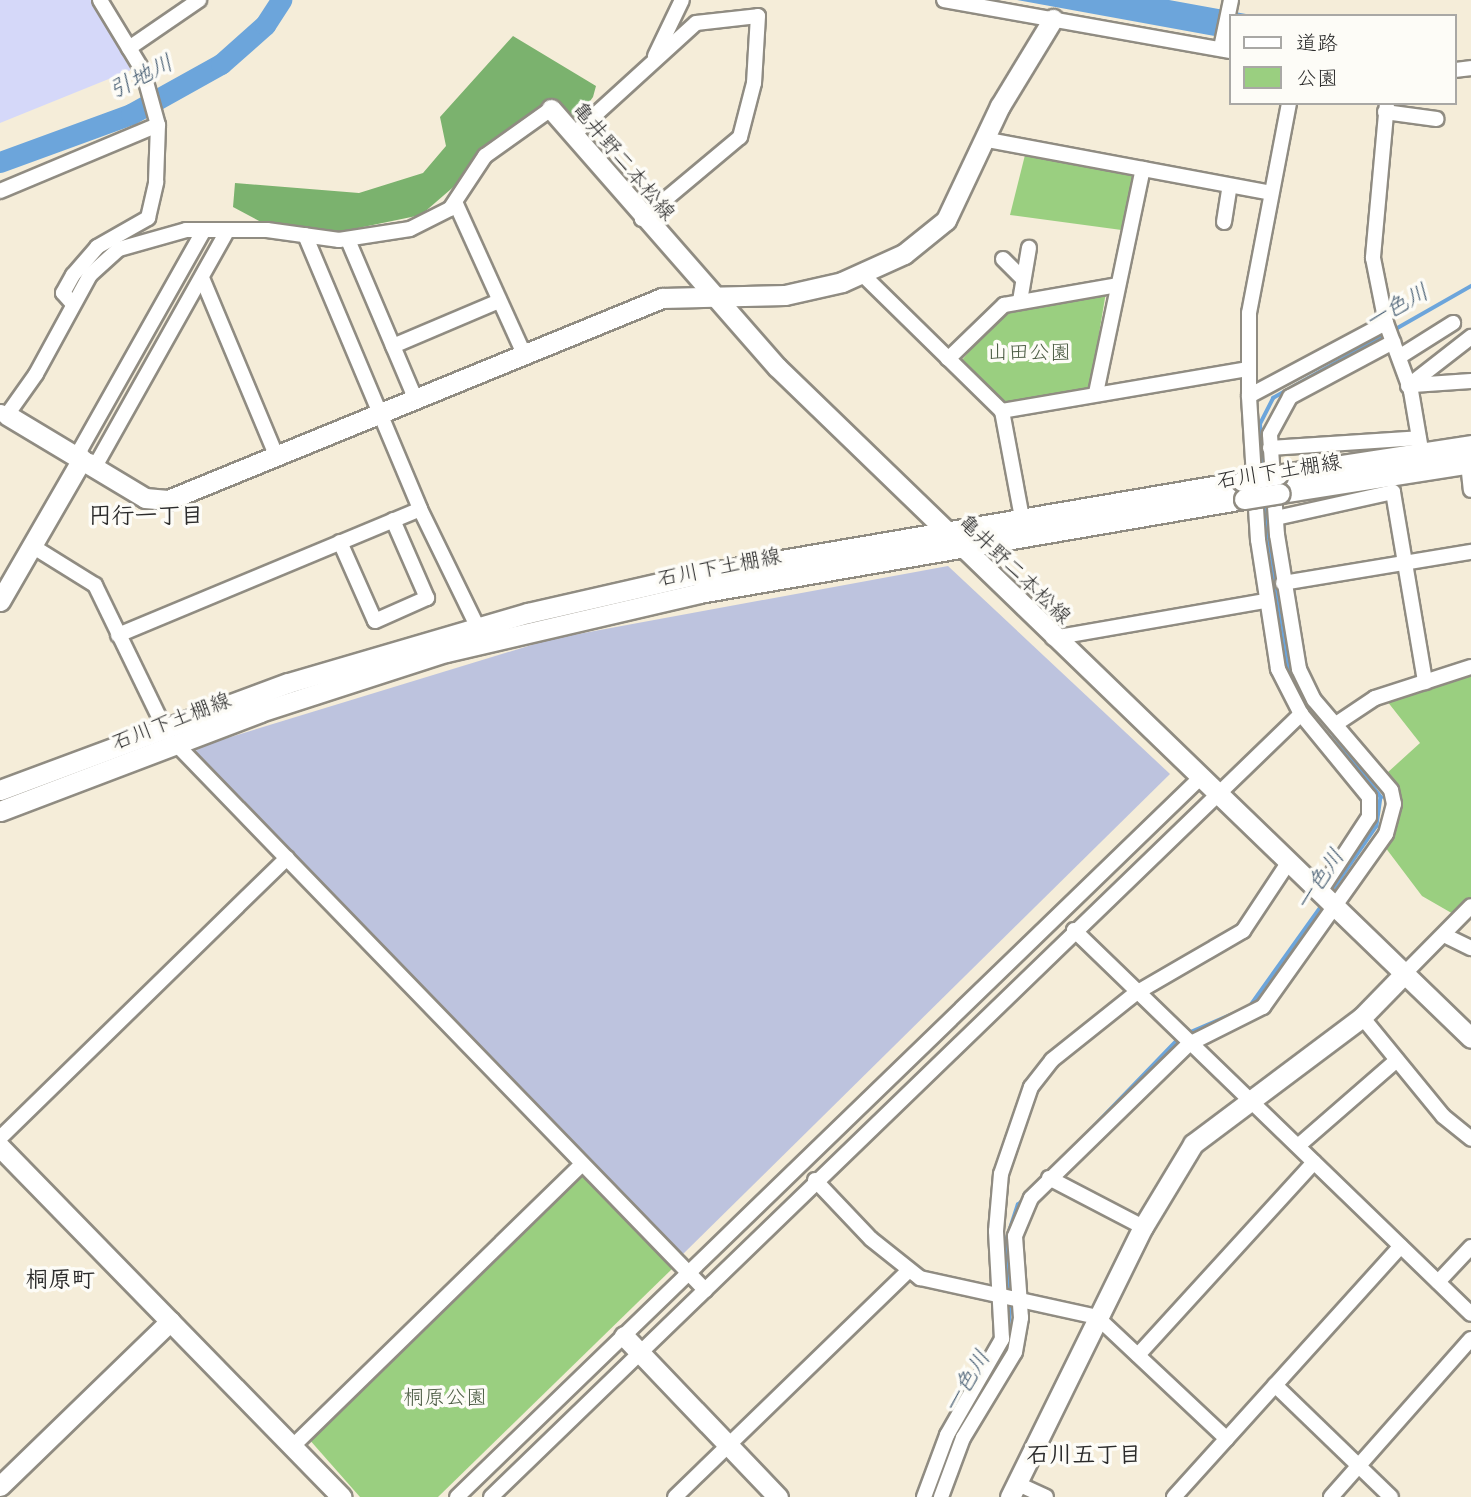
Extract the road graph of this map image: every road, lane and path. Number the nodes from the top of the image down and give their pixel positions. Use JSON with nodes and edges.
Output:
{"nodes":[{"id":1,"x":100,"y":0,"type":"edge"},
{"id":2,"x":199,"y":0,"type":"edge"},
{"id":3,"x":682,"y":0,"type":"edge"},
{"id":4,"x":944,"y":0,"type":"edge"},
{"id":5,"x":1229,"y":5,"type":"edge"},
{"id":6,"x":1053,"y":19,"type":"junction"},
{"id":7,"x":1225,"y":46,"type":"edge"},
{"id":8,"x":129,"y":48,"type":"junction"},
{"id":9,"x":651,"y":64,"type":"junction"},
{"id":10,"x":1289,"y":105,"type":"edge"},
{"id":11,"x":1386,"y":108,"type":"edge"},
{"id":12,"x":551,"y":109,"type":"joint"},
{"id":13,"x":1437,"y":119,"type":"dead end"},
{"id":14,"x":157,"y":123,"type":"junction"},
{"id":15,"x":573,"y":135,"type":"junction"},
{"id":16,"x":988,"y":140,"type":"junction"},
{"id":17,"x":1143,"y":169,"type":"junction"},
{"id":18,"x":1230,"y":186,"type":"junction"},
{"id":19,"x":0,"y":191,"type":"edge"},
{"id":20,"x":1270,"y":193,"type":"junction"},
{"id":21,"x":456,"y":204,"type":"junction"},
{"id":22,"x":642,"y":219,"type":"junction"},
{"id":23,"x":1224,"y":222,"type":"dead end"},
{"id":24,"x":204,"y":230,"type":"junction"},
{"id":25,"x":228,"y":230,"type":"junction"},
{"id":26,"x":305,"y":235,"type":"junction"},
{"id":27,"x":348,"y":240,"type":"junction"},
{"id":28,"x":1029,"y":248,"type":"dead end"},
{"id":29,"x":1003,"y":260,"type":"dead end"},
{"id":30,"x":862,"y":274,"type":"junction"},
{"id":31,"x":202,"y":278,"type":"junction"},
{"id":32,"x":1024,"y":279,"type":"junction"},
{"id":33,"x":1117,"y":285,"type":"junction"},
{"id":34,"x":707,"y":292,"type":"junction"},
{"id":35,"x":499,"y":301,"type":"junction"},
{"id":36,"x":1020,"y":301,"type":"junction"},
{"id":37,"x":74,"y":304,"type":"junction"},
{"id":38,"x":1453,"y":323,"type":"dead end"},
{"id":39,"x":1390,"y":333,"type":"junction"},
{"id":40,"x":1471,"y":337,"type":"edge"},
{"id":41,"x":393,"y":346,"type":"junction"},
{"id":42,"x":524,"y":354,"type":"junction"},
{"id":43,"x":1399,"y":357,"type":"junction"},
{"id":44,"x":948,"y":359,"type":"junction"},
{"id":45,"x":1247,"y":369,"type":"junction"},
{"id":46,"x":1471,"y":381,"type":"edge"},
{"id":47,"x":1408,"y":386,"type":"junction"},
{"id":48,"x":1096,"y":393,"type":"junction"},
{"id":49,"x":1249,"y":396,"type":"junction"},
{"id":50,"x":415,"y":398,"type":"junction"},
{"id":51,"x":1002,"y":411,"type":"junction"},
{"id":52,"x":378,"y":413,"type":"junction"},
{"id":53,"x":4,"y":414,"type":"edge"},
{"id":54,"x":1270,"y":448,"type":"junction"},
{"id":55,"x":1422,"y":454,"type":"junction"},
{"id":56,"x":276,"y":455,"type":"junction"},
{"id":57,"x":1470,"y":457,"type":"edge"},
{"id":58,"x":82,"y":460,"type":"junction"},
{"id":59,"x":1243,"y":490,"type":"junction"},
{"id":60,"x":1471,"y":490,"type":"edge"},
{"id":61,"x":420,"y":509,"type":"junction"},
{"id":62,"x":1276,"y":518,"type":"junction"},
{"id":63,"x":1022,"y":519,"type":"junction"},
{"id":64,"x":393,"y":520,"type":"junction"},
{"id":65,"x":946,"y":533,"type":"junction"},
{"id":66,"x":340,"y":542,"type":"junction"},
{"id":67,"x":32,"y":546,"type":"junction"},
{"id":68,"x":962,"y":548,"type":"junction"},
{"id":69,"x":1471,"y":552,"type":"edge"},
{"id":70,"x":1405,"y":563,"type":"junction"},
{"id":71,"x":1283,"y":583,"type":"junction"},
{"id":72,"x":0,"y":601,"type":"edge"},
{"id":73,"x":1266,"y":601,"type":"junction"},
{"id":74,"x":477,"y":626,"type":"junction"},
{"id":75,"x":118,"y":635,"type":"junction"},
{"id":76,"x":1054,"y":638,"type":"junction"},
{"id":77,"x":1471,"y":667,"type":"edge"},
{"id":78,"x":1425,"y":682,"type":"junction"},
{"id":79,"x":1301,"y":714,"type":"junction"},
{"id":80,"x":1336,"y":724,"type":"junction"},
{"id":81,"x":170,"y":736,"type":"junction"},
{"id":82,"x":1200,"y":778,"type":"junction"},
{"id":83,"x":0,"y":790,"type":"edge"},
{"id":84,"x":1217,"y":794,"type":"junction"},
{"id":85,"x":0,"y":811,"type":"edge"},
{"id":86,"x":287,"y":858,"type":"junction"},
{"id":87,"x":1288,"y":863,"type":"junction"},
{"id":88,"x":1326,"y":900,"type":"junction"},
{"id":89,"x":1471,"y":906,"type":"edge"},
{"id":90,"x":1074,"y":930,"type":"junction"},
{"id":91,"x":1444,"y":934,"type":"junction"},
{"id":92,"x":1471,"y":948,"type":"edge"},
{"id":93,"x":1404,"y":974,"type":"junction"},
{"id":94,"x":1136,"y":993,"type":"junction"},
{"id":95,"x":1362,"y":1017,"type":"junction"},
{"id":96,"x":1471,"y":1038,"type":"edge"},
{"id":97,"x":1185,"y":1040,"type":"junction"},
{"id":98,"x":1397,"y":1060,"type":"junction"},
{"id":99,"x":1254,"y":1103,"type":"junction"},
{"id":100,"x":0,"y":1138,"type":"edge"},
{"id":101,"x":1471,"y":1139,"type":"edge"},
{"id":102,"x":1298,"y":1146,"type":"junction"},
{"id":103,"x":0,"y":1147,"type":"edge"},
{"id":104,"x":1314,"y":1162,"type":"junction"},
{"id":105,"x":582,"y":1164,"type":"junction"},
{"id":106,"x":1049,"y":1178,"type":"junction"},
{"id":107,"x":816,"y":1180,"type":"junction"},
{"id":108,"x":1143,"y":1227,"type":"junction"},
{"id":109,"x":1401,"y":1246,"type":"junction"},
{"id":110,"x":1471,"y":1247,"type":"edge"},
{"id":111,"x":908,"y":1271,"type":"junction"},
{"id":112,"x":688,"y":1273,"type":"junction"},
{"id":113,"x":1438,"y":1282,"type":"junction"},
{"id":114,"x":705,"y":1290,"type":"junction"},
{"id":115,"x":1003,"y":1297,"type":"junction"},
{"id":116,"x":1019,"y":1300,"type":"junction"},
{"id":117,"x":1471,"y":1314,"type":"edge"},
{"id":118,"x":1097,"y":1317,"type":"junction"},
{"id":119,"x":170,"y":1321,"type":"junction"},
{"id":120,"x":624,"y":1336,"type":"junction"},
{"id":121,"x":1471,"y":1339,"type":"edge"},
{"id":122,"x":639,"y":1352,"type":"junction"},
{"id":123,"x":1138,"y":1354,"type":"junction"},
{"id":124,"x":1275,"y":1385,"type":"junction"},
{"id":125,"x":1227,"y":1439,"type":"junction"},
{"id":126,"x":728,"y":1446,"type":"junction"},
{"id":127,"x":292,"y":1447,"type":"junction"},
{"id":128,"x":1357,"y":1467,"type":"junction"},
{"id":129,"x":929,"y":1481,"type":"junction"},
{"id":130,"x":0,"y":1486,"type":"edge"},
{"id":131,"x":1013,"y":1490,"type":"edge"},
{"id":132,"x":942,"y":1493,"type":"edge"},
{"id":133,"x":341,"y":1497,"type":"edge"},
{"id":134,"x":457,"y":1497,"type":"edge"},
{"id":135,"x":491,"y":1497,"type":"edge"},
{"id":136,"x":675,"y":1497,"type":"edge"},
{"id":137,"x":778,"y":1497,"type":"edge"},
{"id":138,"x":924,"y":1497,"type":"edge"},
{"id":139,"x":958,"y":1497,"type":"edge"},
{"id":140,"x":1046,"y":1497,"type":"edge"},
{"id":141,"x":1174,"y":1497,"type":"edge"},
{"id":142,"x":1331,"y":1497,"type":"edge"},
{"id":143,"x":1391,"y":1497,"type":"edge"}],
"edges":[{"from":1,"to":8,"type":"street"},
{"from":2,"to":8,"type":"street"},
{"from":3,"to":9,"type":"street"},
{"from":4,"to":6,"type":"street"},
{"from":5,"to":7,"type":"street"},
{"from":6,"to":7,"type":"street"},
{"from":6,"to":16,"type":"street"},
{"from":8,"to":14,"type":"street"},
{"from":9,"to":15,"type":"street"},
{"from":9,"to":22,"type":"street"},
{"from":10,"to":20,"type":"street"},
{"from":11,"to":13,"type":"street"},
{"from":11,"to":39,"type":"street"},
{"from":12,"to":15,"type":"street","name":"亀井野二本松線"},
{"from":12,"to":21,"type":"street"},
{"from":14,"to":19,"type":"street"},
{"from":14,"to":37,"type":"street"},
{"from":15,"to":22,"type":"street","name":"亀井野二本松線"},
{"from":16,"to":17,"type":"street"},
{"from":16,"to":30,"type":"street"},
{"from":17,"to":18,"type":"street"},
{"from":17,"to":33,"type":"street"},
{"from":18,"to":20,"type":"street"},
{"from":18,"to":23,"type":"street"},
{"from":20,"to":45,"type":"street"},
{"from":21,"to":27,"type":"street"},
{"from":21,"to":35,"type":"street"},
{"from":22,"to":34,"type":"street","name":"亀井野二本松線"},
{"from":24,"to":25,"type":"street"},
{"from":24,"to":37,"type":"street"},
{"from":24,"to":58,"type":"street"},
{"from":25,"to":26,"type":"street"},
{"from":25,"to":31,"type":"street"},
{"from":26,"to":27,"type":"street"},
{"from":26,"to":52,"type":"street"},
{"from":27,"to":41,"type":"street"},
{"from":28,"to":32,"type":"street"},
{"from":29,"to":32,"type":"street"},
{"from":30,"to":34,"type":"street"},
{"from":30,"to":44,"type":"street"},
{"from":31,"to":56,"type":"street"},
{"from":31,"to":58,"type":"street"},
{"from":32,"to":36,"type":"street"},
{"from":33,"to":36,"type":"street"},
{"from":33,"to":48,"type":"street"},
{"from":34,"to":42,"type":"street"},
{"from":34,"to":65,"type":"street","name":"亀井野二本松線"},
{"from":35,"to":41,"type":"street"},
{"from":35,"to":42,"type":"street"},
{"from":36,"to":44,"type":"street"},
{"from":37,"to":53,"type":"street"},
{"from":38,"to":43,"type":"street"},
{"from":39,"to":43,"type":"street"},
{"from":39,"to":49,"type":"street"},
{"from":39,"to":54,"type":"street"},
{"from":40,"to":47,"type":"street"},
{"from":41,"to":50,"type":"street"},
{"from":42,"to":50,"type":"street"},
{"from":43,"to":47,"type":"street"},
{"from":44,"to":51,"type":"street"},
{"from":45,"to":48,"type":"street"},
{"from":45,"to":49,"type":"street"},
{"from":46,"to":47,"type":"street"},
{"from":47,"to":55,"type":"street"},
{"from":48,"to":51,"type":"street"},
{"from":49,"to":73,"type":"street"},
{"from":50,"to":52,"type":"street"},
{"from":51,"to":63,"type":"street"},
{"from":52,"to":56,"type":"street"},
{"from":52,"to":61,"type":"street"},
{"from":53,"to":58,"type":"street"},
{"from":54,"to":55,"type":"street"},
{"from":54,"to":62,"type":"street"},
{"from":55,"to":57,"type":"street","name":"石川下土棚線"},
{"from":55,"to":59,"type":"street","name":"石川下土棚線","bridge":true},
{"from":56,"to":58,"type":"street"},
{"from":57,"to":60,"type":"street"},
{"from":58,"to":67,"type":"street"},
{"from":59,"to":63,"type":"street","name":"石川下土棚線"},
{"from":59,"to":68,"type":"street","name":"石川下土棚線"},
{"from":61,"to":64,"type":"street"},
{"from":61,"to":74,"type":"street"},
{"from":62,"to":70,"type":"street"},
{"from":62,"to":71,"type":"street"},
{"from":63,"to":65,"type":"street","name":"石川下土棚線"},
{"from":64,"to":66,"type":"street"},
{"from":64,"to":66,"type":"street"},
{"from":65,"to":68,"type":"street","name":"亀井野二本松線"},
{"from":65,"to":74,"type":"street","name":"石川下土棚線"},
{"from":66,"to":75,"type":"street"},
{"from":67,"to":72,"type":"street"},
{"from":67,"to":75,"type":"street"},
{"from":68,"to":76,"type":"street","name":"亀井野二本松線"},
{"from":68,"to":81,"type":"street","name":"石川下土棚線"},
{"from":69,"to":70,"type":"street"},
{"from":70,"to":71,"type":"street"},
{"from":70,"to":78,"type":"street"},
{"from":71,"to":80,"type":"street"},
{"from":73,"to":76,"type":"street"},
{"from":73,"to":79,"type":"street"},
{"from":74,"to":81,"type":"street","name":"石川下土棚線"},
{"from":75,"to":81,"type":"street"},
{"from":76,"to":82,"type":"street","name":"亀井野二本松線"},
{"from":77,"to":78,"type":"street"},
{"from":78,"to":80,"type":"street"},
{"from":79,"to":84,"type":"street"},
{"from":79,"to":88,"type":"street"},
{"from":80,"to":88,"type":"street"},
{"from":81,"to":83,"type":"street","name":"石川下土棚線"},
{"from":81,"to":85,"type":"street","name":"石川下土棚線"},
{"from":81,"to":86,"type":"street"},
{"from":82,"to":84,"type":"street","name":"亀井野二本松線"},
{"from":82,"to":112,"type":"street"},
{"from":84,"to":87,"type":"street","name":"亀井野二本松線"},
{"from":84,"to":90,"type":"street"},
{"from":86,"to":100,"type":"street"},
{"from":86,"to":105,"type":"street"},
{"from":87,"to":88,"type":"street","name":"亀井野二本松線"},
{"from":87,"to":94,"type":"street"},
{"from":88,"to":93,"type":"street","name":"亀井野二本松線"},
{"from":88,"to":97,"type":"street"},
{"from":89,"to":91,"type":"street"},
{"from":90,"to":94,"type":"street"},
{"from":90,"to":107,"type":"street"},
{"from":91,"to":92,"type":"street"},
{"from":91,"to":93,"type":"street"},
{"from":93,"to":95,"type":"street"},
{"from":93,"to":96,"type":"street","name":"亀井野二本松線"},
{"from":94,"to":97,"type":"street"},
{"from":94,"to":115,"type":"street"},
{"from":95,"to":98,"type":"street"},
{"from":95,"to":99,"type":"street"},
{"from":97,"to":99,"type":"street"},
{"from":97,"to":106,"type":"street"},
{"from":98,"to":101,"type":"street"},
{"from":98,"to":102,"type":"street"},
{"from":99,"to":102,"type":"street"},
{"from":99,"to":108,"type":"street"},
{"from":102,"to":104,"type":"street"},
{"from":103,"to":119,"type":"street"},
{"from":104,"to":109,"type":"street"},
{"from":104,"to":123,"type":"street"},
{"from":105,"to":112,"type":"street"},
{"from":105,"to":127,"type":"street"},
{"from":106,"to":108,"type":"street"},
{"from":106,"to":116,"type":"street"},
{"from":107,"to":111,"type":"street"},
{"from":107,"to":114,"type":"street"},
{"from":108,"to":118,"type":"street"},
{"from":109,"to":113,"type":"street"},
{"from":109,"to":124,"type":"street"},
{"from":110,"to":113,"type":"street"},
{"from":111,"to":115,"type":"street"},
{"from":111,"to":126,"type":"street"},
{"from":112,"to":114,"type":"street"},
{"from":112,"to":120,"type":"street"},
{"from":113,"to":117,"type":"street"},
{"from":114,"to":122,"type":"street"},
{"from":115,"to":116,"type":"street"},
{"from":115,"to":129,"type":"street"},
{"from":116,"to":118,"type":"street"},
{"from":116,"to":132,"type":"street"},
{"from":118,"to":123,"type":"street"},
{"from":118,"to":131,"type":"street"},
{"from":119,"to":127,"type":"street"},
{"from":119,"to":130,"type":"street"},
{"from":120,"to":122,"type":"street"},
{"from":120,"to":134,"type":"street"},
{"from":121,"to":128,"type":"street"},
{"from":122,"to":126,"type":"street"},
{"from":122,"to":135,"type":"street"},
{"from":123,"to":125,"type":"street"},
{"from":124,"to":125,"type":"street"},
{"from":124,"to":128,"type":"street"},
{"from":125,"to":141,"type":"street"},
{"from":126,"to":136,"type":"street"},
{"from":126,"to":137,"type":"street"},
{"from":127,"to":133,"type":"street"},
{"from":128,"to":142,"type":"street"},
{"from":128,"to":143,"type":"street"},
{"from":129,"to":132,"type":"street"},
{"from":129,"to":138,"type":"street"},
{"from":131,"to":140,"type":"street"},
{"from":132,"to":139,"type":"street"}]}
